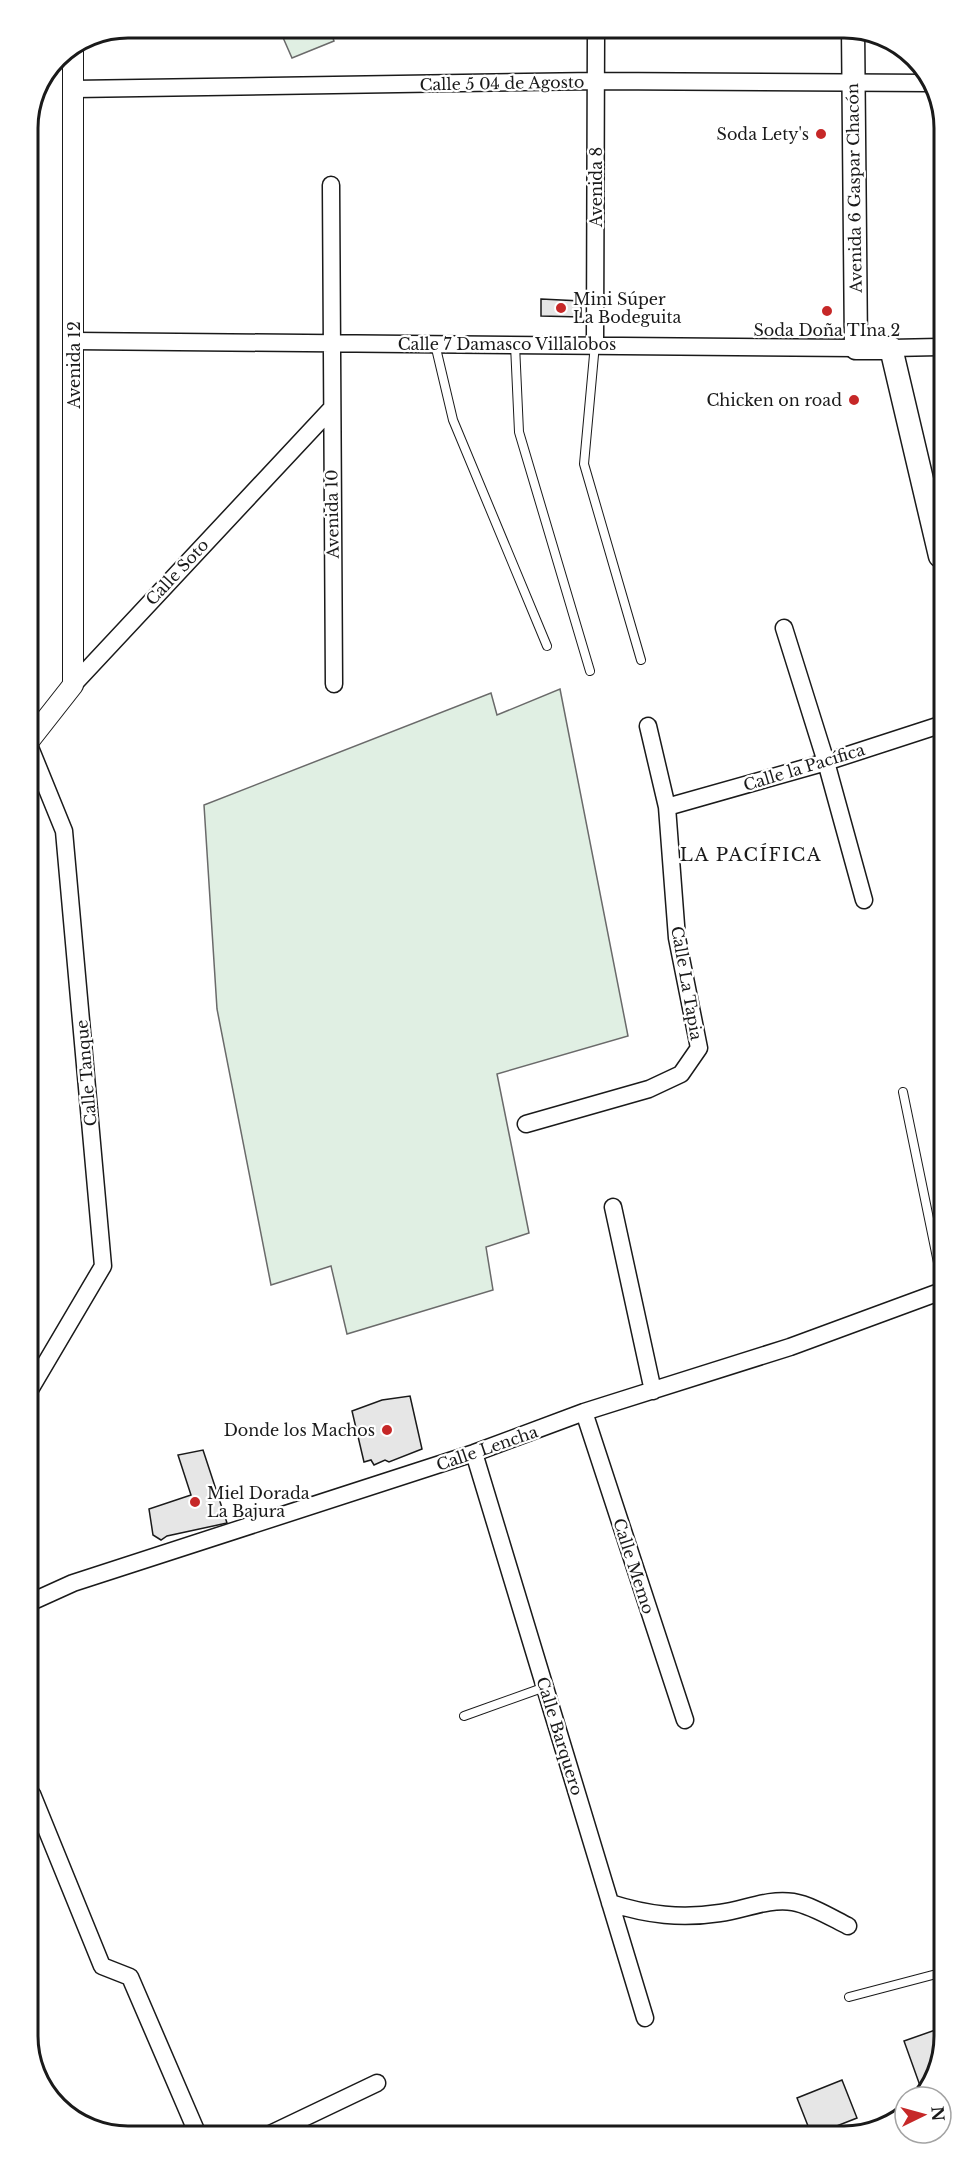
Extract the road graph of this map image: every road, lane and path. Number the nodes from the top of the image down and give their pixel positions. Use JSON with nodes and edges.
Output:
{"nodes":[{"id":1,"x":596,"y":38,"type":"edge"},
{"id":2,"x":853,"y":38,"type":"edge"},
{"id":3,"x":73,"y":57,"type":"edge"},
{"id":4,"x":596,"y":81,"type":"junction"},
{"id":5,"x":852,"y":82,"type":"junction"},
{"id":6,"x":922,"y":83,"type":"edge"},
{"id":7,"x":74,"y":89,"type":"junction"},
{"id":8,"x":331,"y":185,"type":"dead end"},
{"id":9,"x":74,"y":340,"type":"junction"},
{"id":10,"x":330,"y":344,"type":"junction"},
{"id":11,"x":435,"y":344,"type":"junction"},
{"id":12,"x":515,"y":344,"type":"junction"},
{"id":13,"x":596,"y":344,"type":"junction"},
{"id":14,"x":934,"y":347,"type":"edge"},
{"id":15,"x":856,"y":348,"type":"junction"},
{"id":16,"x":891,"y":348,"type":"junction"},
{"id":17,"x":331,"y":409,"type":"junction"},
{"id":18,"x":934,"y":531,"type":"edge"},
{"id":19,"x":784,"y":628,"type":"dead end"},
{"id":20,"x":547,"y":646,"type":"dead end"},
{"id":21,"x":641,"y":660,"type":"dead end"},
{"id":22,"x":590,"y":671,"type":"dead end"},
{"id":23,"x":74,"y":684,"type":"junction"},
{"id":24,"x":334,"y":684,"type":"dead end"},
{"id":25,"x":648,"y":726,"type":"dead end"},
{"id":26,"x":934,"y":727,"type":"edge"},
{"id":27,"x":38,"y":731,"type":"edge"},
{"id":28,"x":826,"y":762,"type":"junction"},
{"id":29,"x":38,"y":766,"type":"edge"},
{"id":30,"x":667,"y":807,"type":"junction"},
{"id":31,"x":864,"y":900,"type":"dead end"},
{"id":32,"x":903,"y":1092,"type":"dead end"},
{"id":33,"x":526,"y":1124,"type":"dead end"},
{"id":34,"x":613,"y":1207,"type":"dead end"},
{"id":35,"x":934,"y":1243,"type":"edge"},
{"id":36,"x":934,"y":1294,"type":"edge"},
{"id":37,"x":38,"y":1376,"type":"edge"},
{"id":38,"x":653,"y":1391,"type":"junction"},
{"id":39,"x":584,"y":1413,"type":"junction"},
{"id":40,"x":474,"y":1453,"type":"junction"},
{"id":41,"x":38,"y":1599,"type":"edge"},
{"id":42,"x":545,"y":1687,"type":"junction"},
{"id":43,"x":464,"y":1716,"type":"dead end"},
{"id":44,"x":685,"y":1720,"type":"dead end"},
{"id":45,"x":38,"y":1809,"type":"edge"},
{"id":46,"x":610,"y":1903,"type":"junction"},
{"id":47,"x":848,"y":1926,"type":"dead end"},
{"id":48,"x":934,"y":1975,"type":"edge"},
{"id":49,"x":849,"y":1997,"type":"dead end"},
{"id":50,"x":645,"y":2018,"type":"dead end"},
{"id":51,"x":377,"y":2083,"type":"dead end"},
{"id":52,"x":194,"y":2125,"type":"edge"},
{"id":53,"x":288,"y":2125,"type":"edge"}],
"edges":[{"from":1,"to":4,"type":"street","name":"Avenida 8"},
{"from":2,"to":5,"type":"main road","name":"Avenida 6 Gaspar Chacón"},
{"from":3,"to":7,"type":"street","name":"Avenida 12"},
{"from":4,"to":5,"type":"street","name":"Calle 5 04 de Agosto"},
{"from":4,"to":7,"type":"street","name":"Calle 5 04 de Agosto"},
{"from":4,"to":13,"type":"street","name":"Avenida 8"},
{"from":5,"to":6,"type":"street","name":"Calle 5 04 de Agosto"},
{"from":5,"to":15,"type":"main road","name":"Avenida 6 Gaspar Chacón"},
{"from":7,"to":9,"type":"street","name":"Avenida 12"},
{"from":8,"to":10,"type":"street","name":"Avenida 10"},
{"from":9,"to":10,"type":"street","name":"Calle 7 Damasco Villalobos"},
{"from":9,"to":23,"type":"street","name":"Avenida 12"},
{"from":10,"to":11,"type":"street","name":"Calle 7 Damasco Villalobos"},
{"from":10,"to":17,"type":"street","name":"Avenida 10"},
{"from":11,"to":12,"type":"street","name":"Calle 7 Damasco Villalobos"},
{"from":11,"to":20,"type":"lane"},
{"from":12,"to":13,"type":"street","name":"Calle 7 Damasco Villalobos"},
{"from":12,"to":22,"type":"lane"},
{"from":13,"to":15,"type":"street","name":"Calle 7 Damasco Villalobos"},
{"from":13,"to":21,"type":"lane"},
{"from":14,"to":16,"type":"street","name":"Calle 7 Damasco Villalobos"},
{"from":15,"to":16,"type":"main road","name":"Calle 7 Damasco Villalobos"},
{"from":16,"to":18,"type":"main road"},
{"from":17,"to":23,"type":"street","name":"Calle Soto"},
{"from":17,"to":24,"type":"street","name":"Avenida 10"},
{"from":19,"to":28,"type":"street"},
{"from":23,"to":27,"type":"street","name":"Calle Soto"},
{"from":25,"to":30,"type":"street","name":"Calle La Tapia"},
{"from":26,"to":28,"type":"street","name":"Calle la Pacífica"},
{"from":28,"to":30,"type":"street","name":"Calle la Pacífica"},
{"from":28,"to":31,"type":"street"},
{"from":29,"to":37,"type":"street","name":"Calle Tanque"},
{"from":30,"to":33,"type":"street","name":"Calle La Tapia"},
{"from":32,"to":35,"type":"lane"},
{"from":34,"to":38,"type":"street"},
{"from":36,"to":38,"type":"street","name":"Calle Lencha"},
{"from":38,"to":39,"type":"street","name":"Calle Lencha"},
{"from":39,"to":40,"type":"street","name":"Calle Lencha"},
{"from":39,"to":44,"type":"street","name":"Calle Memo"},
{"from":40,"to":41,"type":"street","name":"Calle Lencha"},
{"from":40,"to":42,"type":"street","name":"Calle Barquero"},
{"from":42,"to":43,"type":"lane"},
{"from":42,"to":46,"type":"street","name":"Calle Barquero"},
{"from":45,"to":52,"type":"street"},
{"from":46,"to":47,"type":"street"},
{"from":46,"to":50,"type":"street","name":"Calle Barquero"},
{"from":48,"to":49,"type":"lane"},
{"from":51,"to":53,"type":"street"}]}
